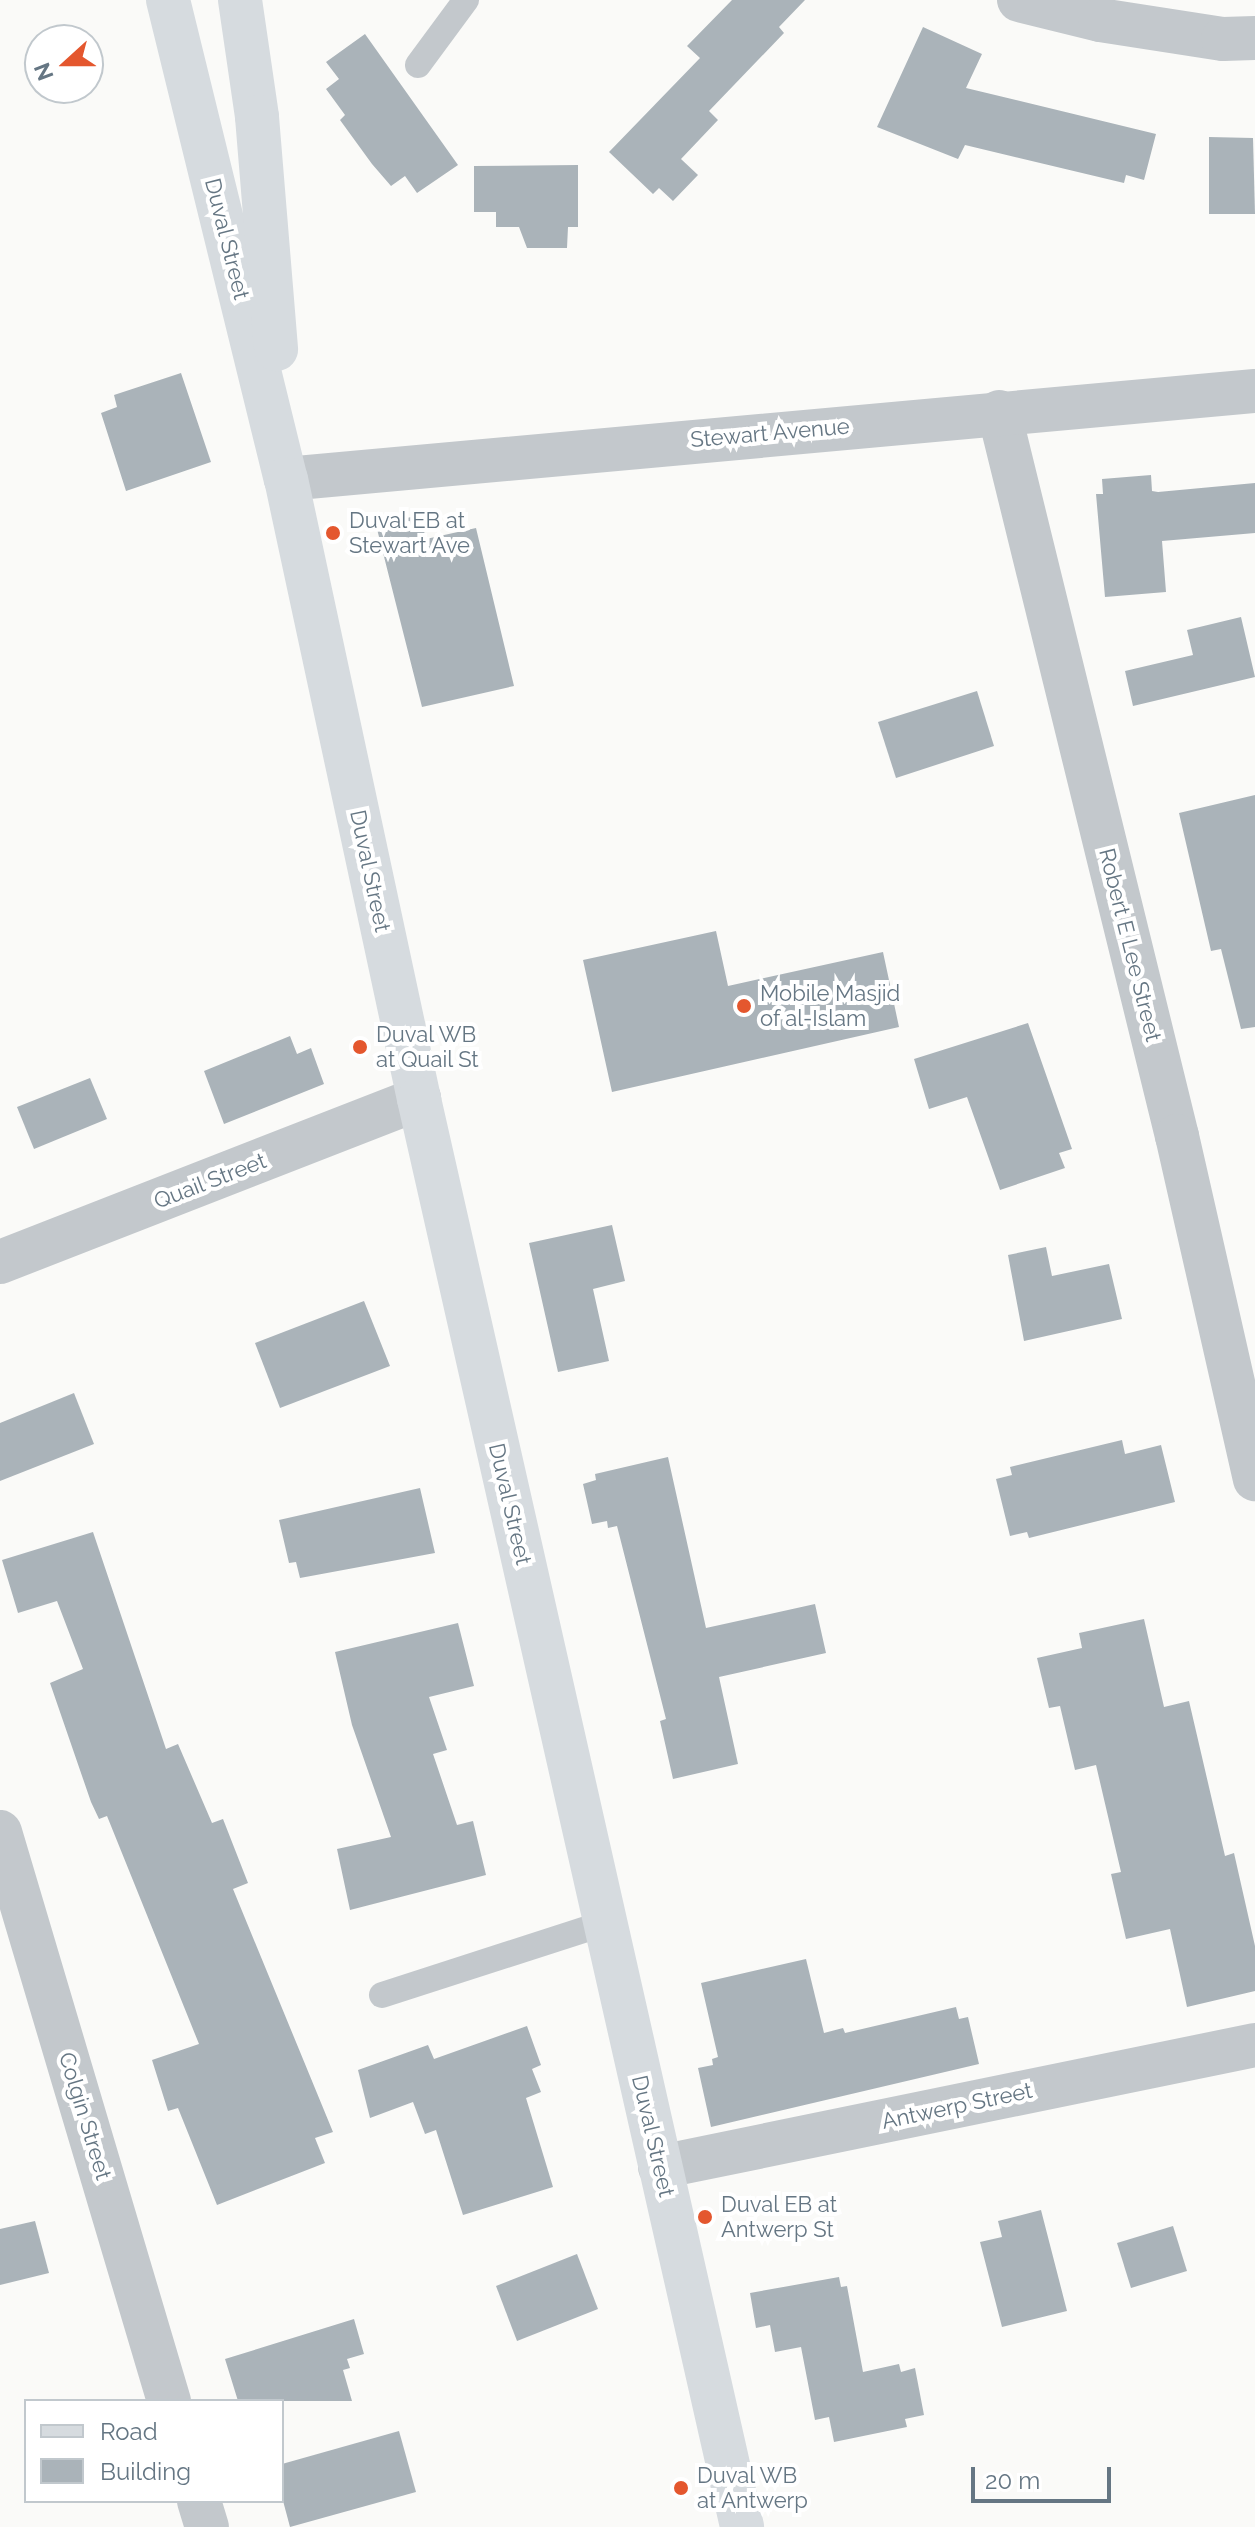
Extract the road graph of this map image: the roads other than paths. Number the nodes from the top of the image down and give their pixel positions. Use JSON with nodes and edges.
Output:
{"nodes":[{"id":1,"x":168,"y":0,"type":"edge"},
{"id":2,"x":240,"y":0,"type":"edge"},
{"id":3,"x":466,"y":0,"type":"edge"},
{"id":4,"x":1019,"y":0,"type":"edge"},
{"id":5,"x":1255,"y":38,"type":"edge"},
{"id":6,"x":418,"y":65,"type":"dead end"},
{"id":7,"x":1255,"y":391,"type":"edge"},
{"id":8,"x":999,"y":412,"type":"junction"},
{"id":9,"x":286,"y":479,"type":"junction"},
{"id":10,"x":419,"y":1099,"type":"junction"},
{"id":11,"x":0,"y":1262,"type":"edge"},
{"id":12,"x":1255,"y":1479,"type":"edge"},
{"id":13,"x":0,"y":1832,"type":"edge"},
{"id":14,"x":605,"y":1923,"type":"junction"},
{"id":15,"x":382,"y":1995,"type":"dead end"},
{"id":16,"x":1255,"y":2045,"type":"edge"},
{"id":17,"x":660,"y":2167,"type":"junction"},
{"id":18,"x":168,"y":2399,"type":"edge"},
{"id":19,"x":200,"y":2503,"type":"edge"},
{"id":20,"x":207,"y":2527,"type":"edge"},
{"id":21,"x":742,"y":2527,"type":"edge"}],
"edges":[{"from":1,"to":9,"type":"street","name":"Duval Street"},
{"from":2,"to":9,"type":"street","name":"Duval Street"},
{"from":3,"to":6,"type":"lane"},
{"from":4,"to":5,"type":"street"},
{"from":7,"to":8,"type":"street","name":"Stewart Avenue"},
{"from":8,"to":9,"type":"street","name":"Stewart Avenue"},
{"from":8,"to":12,"type":"street","name":"Robert E Lee Street"},
{"from":9,"to":10,"type":"street","name":"Duval Street"},
{"from":10,"to":11,"type":"street","name":"Quail Street"},
{"from":10,"to":14,"type":"street","name":"Duval Street"},
{"from":13,"to":18,"type":"street","name":"Colgin Street"},
{"from":14,"to":15,"type":"lane"},
{"from":14,"to":17,"type":"street","name":"Duval Street"},
{"from":16,"to":17,"type":"street","name":"Antwerp Street"},
{"from":17,"to":21,"type":"street","name":"Duval Street"},
{"from":19,"to":20,"type":"street"}]}
